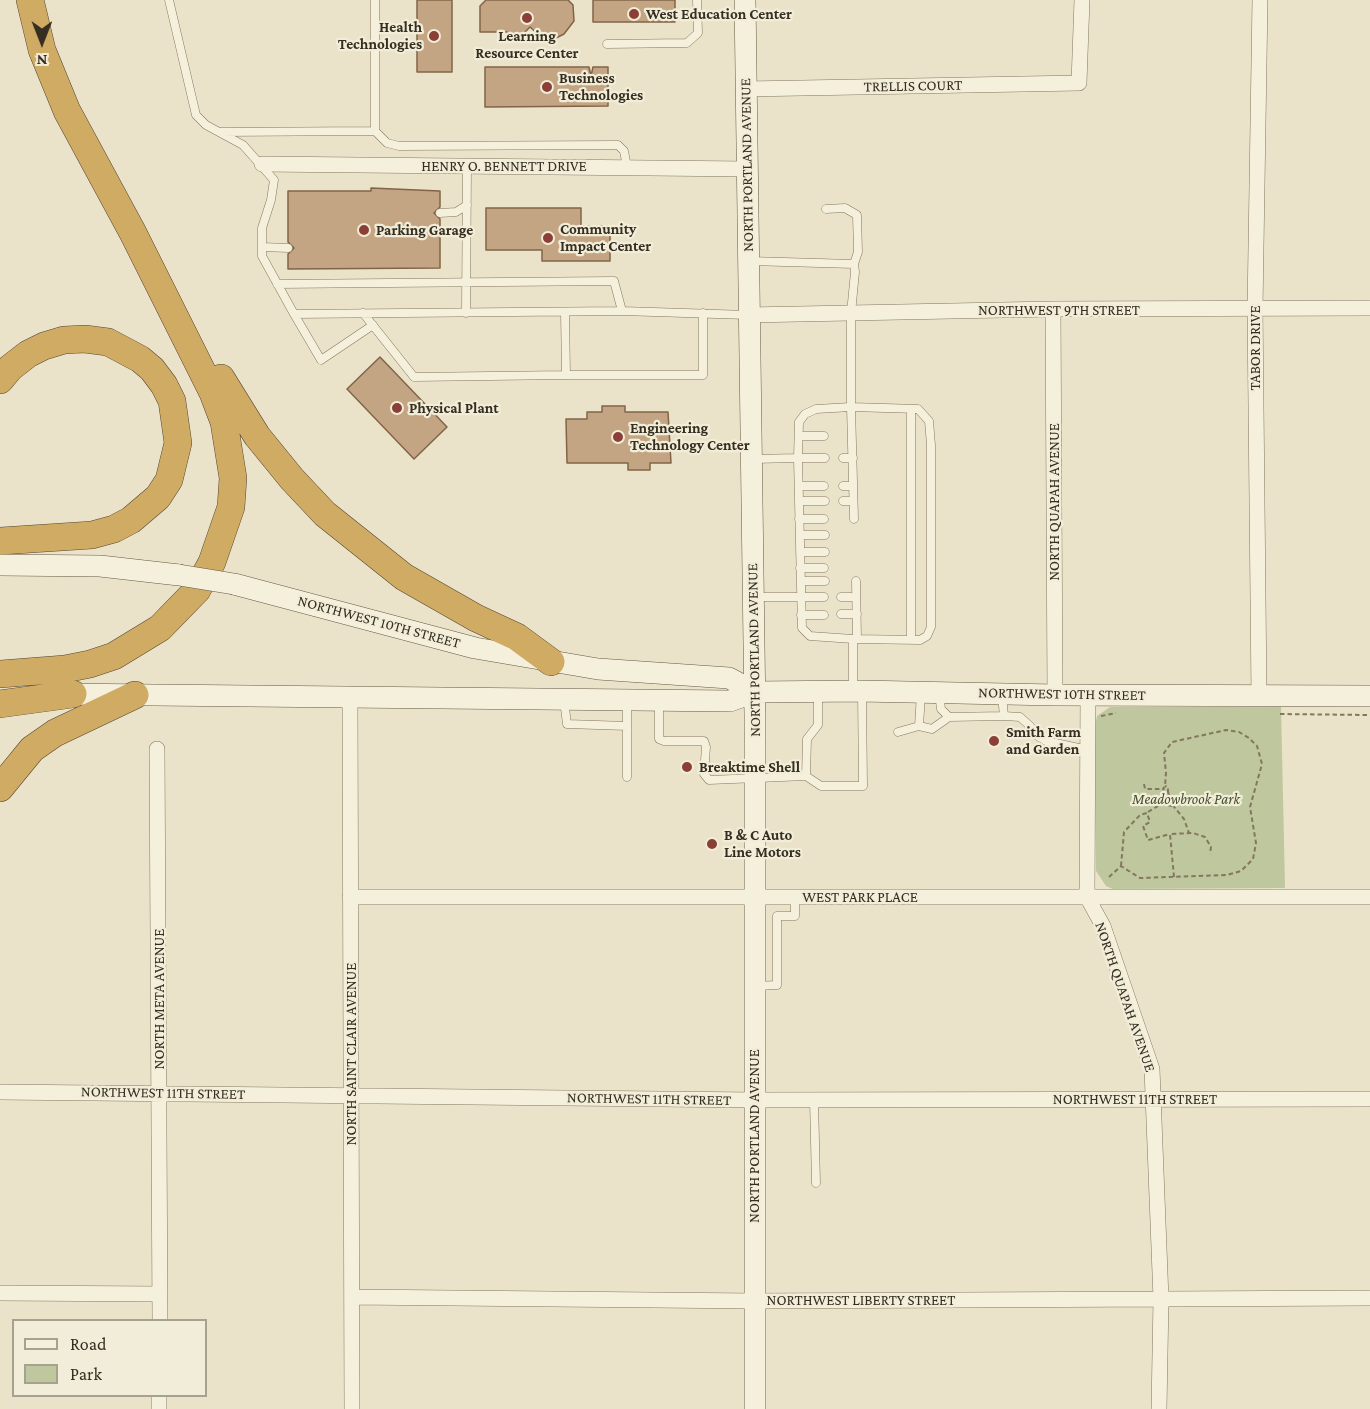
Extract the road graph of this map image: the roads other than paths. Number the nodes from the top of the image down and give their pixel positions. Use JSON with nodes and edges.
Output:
{"nodes":[{"id":1,"x":30,"y":0,"type":"edge"},
{"id":2,"x":170,"y":0,"type":"edge"},
{"id":3,"x":375,"y":0,"type":"edge"},
{"id":4,"x":697,"y":0,"type":"edge"},
{"id":5,"x":745,"y":0,"type":"edge"},
{"id":6,"x":1082,"y":0,"type":"edge"},
{"id":7,"x":1260,"y":0,"type":"edge"},
{"id":8,"x":607,"y":44,"type":"dead end"},
{"id":9,"x":746,"y":89,"type":"junction"},
{"id":10,"x":375,"y":131,"type":"junction"},
{"id":11,"x":218,"y":132,"type":"junction"},
{"id":12,"x":262,"y":164,"type":"junction"},
{"id":13,"x":467,"y":166,"type":"junction"},
{"id":14,"x":627,"y":167,"type":"junction"},
{"id":15,"x":747,"y":169,"type":"junction"},
{"id":16,"x":467,"y":205,"type":"junction"},
{"id":17,"x":826,"y":209,"type":"dead end"},
{"id":18,"x":440,"y":213,"type":"dead end"},
{"id":19,"x":134,"y":233,"type":"junction"},
{"id":20,"x":262,"y":247,"type":"junction"},
{"id":21,"x":288,"y":248,"type":"dead end"},
{"id":22,"x":748,"y":261,"type":"junction"},
{"id":23,"x":854,"y":264,"type":"junction"},
{"id":24,"x":466,"y":282,"type":"junction"},
{"id":25,"x":277,"y":284,"type":"junction"},
{"id":26,"x":1370,"y":308,"type":"edge"},
{"id":27,"x":1053,"y":309,"type":"junction"},
{"id":28,"x":1255,"y":309,"type":"junction"},
{"id":29,"x":622,"y":311,"type":"junction"},
{"id":30,"x":363,"y":312,"type":"junction"},
{"id":31,"x":565,"y":312,"type":"junction"},
{"id":32,"x":466,"y":313,"type":"junction"},
{"id":33,"x":703,"y":313,"type":"junction"},
{"id":34,"x":851,"y":313,"type":"junction"},
{"id":35,"x":294,"y":314,"type":"junction"},
{"id":36,"x":748,"y":315,"type":"junction"},
{"id":37,"x":373,"y":325,"type":"junction"},
{"id":38,"x":566,"y":375,"type":"junction"},
{"id":39,"x":0,"y":380,"type":"edge"},
{"id":40,"x":851,"y":407,"type":"junction"},
{"id":41,"x":911,"y":409,"type":"junction"},
{"id":42,"x":799,"y":436,"type":"junction"},
{"id":43,"x":824,"y":436,"type":"dead end"},
{"id":44,"x":798,"y":458,"type":"junction"},
{"id":45,"x":825,"y":458,"type":"dead end"},
{"id":46,"x":843,"y":458,"type":"dead end"},
{"id":47,"x":852,"y":458,"type":"junction"},
{"id":48,"x":752,"y":459,"type":"junction"},
{"id":49,"x":799,"y":486,"type":"junction"},
{"id":50,"x":824,"y":486,"type":"dead end"},
{"id":51,"x":843,"y":486,"type":"dead end"},
{"id":52,"x":853,"y":486,"type":"junction"},
{"id":53,"x":799,"y":501,"type":"junction"},
{"id":54,"x":825,"y":501,"type":"dead end"},
{"id":55,"x":843,"y":501,"type":"dead end"},
{"id":56,"x":854,"y":501,"type":"junction"},
{"id":57,"x":799,"y":519,"type":"junction"},
{"id":58,"x":824,"y":519,"type":"dead end"},
{"id":59,"x":854,"y":519,"type":"dead end"},
{"id":60,"x":800,"y":535,"type":"junction"},
{"id":61,"x":825,"y":535,"type":"dead end"},
{"id":62,"x":800,"y":552,"type":"junction"},
{"id":63,"x":825,"y":552,"type":"dead end"},
{"id":64,"x":4,"y":553,"type":"edge"},
{"id":65,"x":801,"y":568,"type":"junction"},
{"id":66,"x":824,"y":568,"type":"dead end"},
{"id":67,"x":801,"y":581,"type":"junction"},
{"id":68,"x":825,"y":581,"type":"dead end"},
{"id":69,"x":856,"y":581,"type":"dead end"},
{"id":70,"x":753,"y":597,"type":"junction"},
{"id":71,"x":801,"y":597,"type":"junction"},
{"id":72,"x":825,"y":597,"type":"dead end"},
{"id":73,"x":840,"y":597,"type":"dead end"},
{"id":74,"x":856,"y":597,"type":"junction"},
{"id":75,"x":840,"y":614,"type":"dead end"},
{"id":76,"x":856,"y":614,"type":"junction"},
{"id":77,"x":801,"y":615,"type":"junction"},
{"id":78,"x":825,"y":615,"type":"dead end"},
{"id":79,"x":855,"y":639,"type":"junction"},
{"id":80,"x":912,"y":640,"type":"junction"},
{"id":81,"x":551,"y":662,"type":"junction"},
{"id":82,"x":0,"y":674,"type":"edge"},
{"id":83,"x":818,"y":691,"type":"junction"},
{"id":84,"x":858,"y":691,"type":"junction"},
{"id":85,"x":755,"y":692,"type":"junction"},
{"id":86,"x":930,"y":692,"type":"junction"},
{"id":87,"x":0,"y":694,"type":"edge"},
{"id":88,"x":73,"y":694,"type":"junction"},
{"id":89,"x":135,"y":694,"type":"junction"},
{"id":90,"x":1002,"y":694,"type":"junction"},
{"id":91,"x":1055,"y":695,"type":"junction"},
{"id":92,"x":1088,"y":695,"type":"junction"},
{"id":93,"x":1259,"y":695,"type":"junction"},
{"id":94,"x":1370,"y":696,"type":"edge"},
{"id":95,"x":350,"y":698,"type":"junction"},
{"id":96,"x":564,"y":700,"type":"junction"},
{"id":97,"x":627,"y":701,"type":"junction"},
{"id":98,"x":659,"y":701,"type":"junction"},
{"id":99,"x":0,"y":704,"type":"edge"},
{"id":100,"x":1004,"y":716,"type":"junction"},
{"id":101,"x":949,"y":717,"type":"junction"},
{"id":102,"x":627,"y":726,"type":"junction"},
{"id":103,"x":919,"y":726,"type":"junction"},
{"id":104,"x":898,"y":732,"type":"dead end"},
{"id":105,"x":157,"y":749,"type":"dead end"},
{"id":106,"x":1088,"y":750,"type":"junction"},
{"id":107,"x":807,"y":776,"type":"junction"},
{"id":108,"x":627,"y":777,"type":"dead end"},
{"id":109,"x":755,"y":779,"type":"junction"},
{"id":110,"x":0,"y":788,"type":"edge"},
{"id":111,"x":350,"y":897,"type":"junction"},
{"id":112,"x":755,"y":897,"type":"junction"},
{"id":113,"x":795,"y":897,"type":"junction"},
{"id":114,"x":1088,"y":897,"type":"junction"},
{"id":115,"x":1370,"y":897,"type":"edge"},
{"id":116,"x":755,"y":928,"type":"junction"},
{"id":117,"x":777,"y":928,"type":"junction"},
{"id":118,"x":755,"y":986,"type":"junction"},
{"id":119,"x":0,"y":1092,"type":"edge"},
{"id":120,"x":159,"y":1093,"type":"junction"},
{"id":121,"x":351,"y":1095,"type":"junction"},
{"id":122,"x":1153,"y":1099,"type":"junction"},
{"id":123,"x":1370,"y":1099,"type":"edge"},
{"id":124,"x":755,"y":1100,"type":"junction"},
{"id":125,"x":814,"y":1100,"type":"junction"},
{"id":126,"x":816,"y":1183,"type":"dead end"},
{"id":127,"x":0,"y":1293,"type":"edge"},
{"id":128,"x":160,"y":1294,"type":"junction"},
{"id":129,"x":352,"y":1297,"type":"junction"},
{"id":130,"x":1370,"y":1298,"type":"edge"},
{"id":131,"x":1161,"y":1299,"type":"junction"},
{"id":132,"x":754,"y":1301,"type":"junction"},
{"id":133,"x":160,"y":1319,"type":"edge"},
{"id":134,"x":352,"y":1409,"type":"edge"},
{"id":135,"x":755,"y":1409,"type":"edge"},
{"id":136,"x":1159,"y":1409,"type":"edge"}],
"edges":[{"from":1,"to":19,"type":"highway"},
{"from":2,"to":11,"type":"lane"},
{"from":3,"to":10,"type":"lane"},
{"from":4,"to":8,"type":"lane"},
{"from":5,"to":9,"type":"main road","name":"NORTH PORTLAND AVENUE"},
{"from":6,"to":9,"type":"street","name":"TRELLIS COURT"},
{"from":7,"to":28,"type":"street","name":"TABOR DRIVE"},
{"from":9,"to":15,"type":"main road","name":"NORTH PORTLAND AVENUE"},
{"from":10,"to":11,"type":"lane"},
{"from":10,"to":14,"type":"lane"},
{"from":11,"to":12,"type":"lane"},
{"from":12,"to":13,"type":"street","name":"HENRY O. BENNETT DRIVE"},
{"from":12,"to":20,"type":"lane"},
{"from":13,"to":14,"type":"street","name":"HENRY O. BENNETT DRIVE"},
{"from":13,"to":16,"type":"lane"},
{"from":14,"to":15,"type":"street","name":"HENRY O. BENNETT DRIVE"},
{"from":15,"to":22,"type":"main road","name":"NORTH PORTLAND AVENUE"},
{"from":16,"to":18,"type":"lane"},
{"from":16,"to":24,"type":"lane"},
{"from":17,"to":23,"type":"lane"},
{"from":19,"to":81,"type":"highway"},
{"from":19,"to":82,"type":"highway"},
{"from":20,"to":21,"type":"lane"},
{"from":20,"to":25,"type":"lane"},
{"from":22,"to":23,"type":"lane"},
{"from":22,"to":36,"type":"main road","name":"NORTH PORTLAND AVENUE"},
{"from":23,"to":34,"type":"lane"},
{"from":24,"to":25,"type":"lane"},
{"from":24,"to":29,"type":"lane"},
{"from":24,"to":32,"type":"lane"},
{"from":25,"to":35,"type":"lane"},
{"from":26,"to":28,"type":"street","name":"NORTHWEST 9TH STREET"},
{"from":27,"to":28,"type":"street","name":"NORTHWEST 9TH STREET"},
{"from":27,"to":34,"type":"street","name":"NORTHWEST 9TH STREET"},
{"from":27,"to":91,"type":"street","name":"NORTH QUAPAH AVENUE"},
{"from":28,"to":93,"type":"street","name":"TABOR DRIVE"},
{"from":29,"to":31,"type":"lane"},
{"from":29,"to":33,"type":"lane"},
{"from":30,"to":32,"type":"lane"},
{"from":30,"to":35,"type":"lane"},
{"from":30,"to":37,"type":"lane"},
{"from":31,"to":32,"type":"lane"},
{"from":31,"to":38,"type":"lane"},
{"from":33,"to":36,"type":"lane"},
{"from":33,"to":38,"type":"lane"},
{"from":34,"to":36,"type":"street","name":"NORTHWEST 9TH STREET"},
{"from":34,"to":40,"type":"lane"},
{"from":35,"to":37,"type":"lane"},
{"from":36,"to":48,"type":"main road","name":"NORTH PORTLAND AVENUE"},
{"from":37,"to":38,"type":"lane"},
{"from":39,"to":64,"type":"highway"},
{"from":40,"to":41,"type":"lane"},
{"from":40,"to":42,"type":"lane"},
{"from":40,"to":47,"type":"lane"},
{"from":41,"to":80,"type":"lane"},
{"from":41,"to":80,"type":"lane"},
{"from":42,"to":43,"type":"lane"},
{"from":42,"to":44,"type":"lane"},
{"from":44,"to":45,"type":"lane"},
{"from":44,"to":48,"type":"lane"},
{"from":44,"to":49,"type":"lane"},
{"from":46,"to":47,"type":"lane"},
{"from":47,"to":52,"type":"lane"},
{"from":48,"to":70,"type":"main road","name":"NORTH PORTLAND AVENUE"},
{"from":49,"to":50,"type":"lane"},
{"from":49,"to":53,"type":"lane"},
{"from":51,"to":52,"type":"lane"},
{"from":52,"to":56,"type":"lane"},
{"from":53,"to":54,"type":"lane"},
{"from":53,"to":57,"type":"lane"},
{"from":55,"to":56,"type":"lane"},
{"from":56,"to":59,"type":"lane"},
{"from":57,"to":58,"type":"lane"},
{"from":57,"to":60,"type":"lane"},
{"from":60,"to":61,"type":"lane"},
{"from":60,"to":62,"type":"lane"},
{"from":62,"to":63,"type":"lane"},
{"from":62,"to":65,"type":"lane"},
{"from":64,"to":81,"type":"main road","name":"NORTHWEST 10TH STREET","bridge":true},
{"from":65,"to":66,"type":"lane"},
{"from":65,"to":67,"type":"lane"},
{"from":67,"to":68,"type":"lane"},
{"from":67,"to":71,"type":"lane"},
{"from":69,"to":74,"type":"lane"},
{"from":70,"to":71,"type":"lane"},
{"from":70,"to":85,"type":"main road","name":"NORTH PORTLAND AVENUE"},
{"from":71,"to":72,"type":"lane"},
{"from":71,"to":77,"type":"lane"},
{"from":73,"to":74,"type":"lane"},
{"from":74,"to":76,"type":"lane"},
{"from":75,"to":76,"type":"lane"},
{"from":76,"to":79,"type":"lane"},
{"from":77,"to":78,"type":"lane"},
{"from":77,"to":79,"type":"lane"},
{"from":79,"to":80,"type":"lane"},
{"from":79,"to":84,"type":"lane"},
{"from":81,"to":85,"type":"main road","name":"NORTHWEST 10TH STREET"},
{"from":83,"to":84,"type":"main road","name":"NORTHWEST 10TH STREET"},
{"from":83,"to":85,"type":"main road","name":"NORTHWEST 10TH STREET"},
{"from":83,"to":107,"type":"lane"},
{"from":84,"to":86,"type":"main road","name":"NORTHWEST 10TH STREET"},
{"from":84,"to":107,"type":"lane"},
{"from":85,"to":98,"type":"main road","name":"NORTHWEST 10TH STREET"},
{"from":85,"to":109,"type":"main road","name":"NORTH PORTLAND AVENUE"},
{"from":86,"to":90,"type":"main road","name":"NORTHWEST 10TH STREET"},
{"from":86,"to":101,"type":"lane"},
{"from":86,"to":103,"type":"lane"},
{"from":87,"to":88,"type":"main road","name":"NORTHWEST 10TH STREET"},
{"from":88,"to":89,"type":"main road","name":"NORTHWEST 10TH STREET"},
{"from":88,"to":99,"type":"highway"},
{"from":89,"to":95,"type":"main road","name":"NORTHWEST 10TH STREET"},
{"from":89,"to":110,"type":"highway"},
{"from":90,"to":91,"type":"main road","name":"NORTHWEST 10TH STREET"},
{"from":90,"to":100,"type":"lane"},
{"from":91,"to":92,"type":"main road","name":"NORTHWEST 10TH STREET"},
{"from":92,"to":93,"type":"main road","name":"NORTHWEST 10TH STREET"},
{"from":92,"to":106,"type":"street","name":"NORTH QUAPAH AVENUE"},
{"from":93,"to":94,"type":"main road","name":"NORTHWEST 10TH STREET"},
{"from":95,"to":96,"type":"main road","name":"NORTHWEST 10TH STREET"},
{"from":95,"to":111,"type":"street","name":"NORTH SAINT CLAIR AVENUE"},
{"from":96,"to":97,"type":"main road","name":"NORTHWEST 10TH STREET"},
{"from":96,"to":102,"type":"lane"},
{"from":97,"to":98,"type":"main road","name":"NORTHWEST 10TH STREET"},
{"from":97,"to":102,"type":"lane"},
{"from":98,"to":109,"type":"lane"},
{"from":100,"to":101,"type":"lane"},
{"from":100,"to":106,"type":"lane"},
{"from":101,"to":103,"type":"lane"},
{"from":102,"to":108,"type":"lane"},
{"from":103,"to":104,"type":"lane"},
{"from":105,"to":120,"type":"street","name":"NORTH META AVENUE"},
{"from":106,"to":114,"type":"street","name":"NORTH QUAPAH AVENUE"},
{"from":107,"to":109,"type":"lane"},
{"from":109,"to":112,"type":"main road","name":"NORTH PORTLAND AVENUE"},
{"from":111,"to":112,"type":"street","name":"WEST PARK PLACE"},
{"from":111,"to":121,"type":"street","name":"NORTH SAINT CLAIR AVENUE"},
{"from":112,"to":113,"type":"street","name":"WEST PARK PLACE"},
{"from":112,"to":116,"type":"main road","name":"NORTH PORTLAND AVENUE"},
{"from":113,"to":114,"type":"street","name":"WEST PARK PLACE"},
{"from":113,"to":117,"type":"lane"},
{"from":114,"to":115,"type":"street","name":"WEST PARK PLACE"},
{"from":114,"to":122,"type":"street","name":"NORTH QUAPAH AVENUE"},
{"from":116,"to":117,"type":"lane"},
{"from":116,"to":118,"type":"main road","name":"NORTH PORTLAND AVENUE"},
{"from":117,"to":118,"type":"lane"},
{"from":118,"to":124,"type":"main road","name":"NORTH PORTLAND AVENUE"},
{"from":119,"to":120,"type":"street","name":"NORTHWEST 11TH STREET"},
{"from":120,"to":121,"type":"street","name":"NORTHWEST 11TH STREET"},
{"from":120,"to":128,"type":"street","name":"NORTH META AVENUE"},
{"from":121,"to":124,"type":"street","name":"NORTHWEST 11TH STREET"},
{"from":121,"to":129,"type":"street","name":"NORTH SAINT CLAIR AVENUE"},
{"from":122,"to":123,"type":"street","name":"NORTHWEST 11TH STREET"},
{"from":122,"to":125,"type":"street","name":"NORTHWEST 11TH STREET"},
{"from":122,"to":131,"type":"street","name":"NORTH QUAPAH AVENUE"},
{"from":124,"to":125,"type":"street","name":"NORTHWEST 11TH STREET"},
{"from":124,"to":132,"type":"main road","name":"NORTH PORTLAND AVENUE"},
{"from":125,"to":126,"type":"lane"},
{"from":127,"to":128,"type":"street"},
{"from":128,"to":133,"type":"street","name":"NORTH META AVENUE"},
{"from":129,"to":132,"type":"street","name":"NORTHWEST LIBERTY STREET"},
{"from":129,"to":134,"type":"street","name":"NORTH SAINT CLAIR AVENUE"},
{"from":130,"to":131,"type":"street","name":"NORTHWEST LIBERTY STREET"},
{"from":131,"to":132,"type":"street","name":"NORTHWEST LIBERTY STREET"},
{"from":131,"to":136,"type":"street","name":"NORTH QUAPAH AVENUE"},
{"from":132,"to":135,"type":"main road","name":"NORTH PORTLAND AVENUE"}]}
